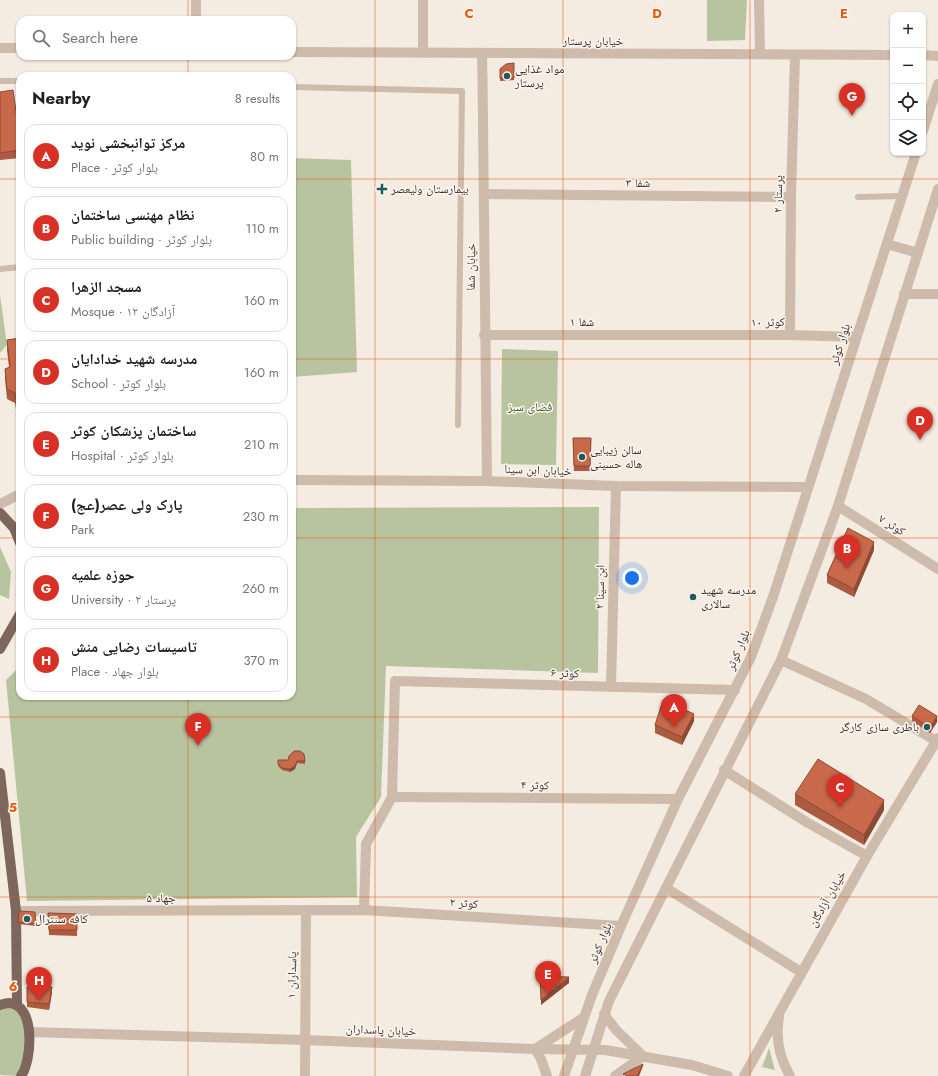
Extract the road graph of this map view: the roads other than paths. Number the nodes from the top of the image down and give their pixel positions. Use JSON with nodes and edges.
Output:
{"nodes":[{"id":1,"x":196,"y":0,"type":"edge"},
{"id":2,"x":423,"y":0,"type":"edge"},
{"id":3,"x":759,"y":0,"type":"edge"},
{"id":4,"x":196,"y":16,"type":"edge"},
{"id":5,"x":0,"y":48,"type":"edge"},
{"id":6,"x":16,"y":48,"type":"edge"},
{"id":7,"x":296,"y":52,"type":"edge"},
{"id":8,"x":423,"y":52,"type":"junction"},
{"id":9,"x":482,"y":54,"type":"junction"},
{"id":10,"x":760,"y":54,"type":"junction"},
{"id":11,"x":795,"y":55,"type":"junction"},
{"id":12,"x":890,"y":55,"type":"edge"},
{"id":13,"x":926,"y":56,"type":"edge"},
{"id":14,"x":938,"y":56,"type":"edge"},
{"id":15,"x":0,"y":81,"type":"edge"},
{"id":16,"x":16,"y":81,"type":"edge"},
{"id":17,"x":938,"y":84,"type":"edge"},
{"id":18,"x":296,"y":87,"type":"edge"},
{"id":19,"x":926,"y":122,"type":"edge"},
{"id":20,"x":915,"y":156,"type":"edge"},
{"id":21,"x":938,"y":189,"type":"edge"},
{"id":22,"x":485,"y":194,"type":"junction"},
{"id":23,"x":902,"y":196,"type":"junction"},
{"id":24,"x":791,"y":197,"type":"junction"},
{"id":25,"x":858,"y":197,"type":"dead end"},
{"id":26,"x":887,"y":244,"type":"junction"},
{"id":27,"x":918,"y":253,"type":"junction"},
{"id":28,"x":16,"y":267,"type":"edge"},
{"id":29,"x":0,"y":269,"type":"edge"},
{"id":30,"x":904,"y":294,"type":"junction"},
{"id":31,"x":938,"y":294,"type":"edge"},
{"id":32,"x":484,"y":335,"type":"junction"},
{"id":33,"x":790,"y":335,"type":"junction"},
{"id":34,"x":680,"y":336,"type":"joint"},
{"id":35,"x":856,"y":337,"type":"junction"},
{"id":36,"x":458,"y":425,"type":"dead end"},
{"id":37,"x":296,"y":480,"type":"edge"},
{"id":38,"x":487,"y":481,"type":"junction"},
{"id":39,"x":616,"y":486,"type":"junction"},
{"id":40,"x":808,"y":487,"type":"junction"},
{"id":41,"x":16,"y":496,"type":"edge"},
{"id":42,"x":0,"y":504,"type":"edge"},
{"id":43,"x":838,"y":506,"type":"junction"},
{"id":44,"x":0,"y":513,"type":"edge"},
{"id":45,"x":16,"y":533,"type":"edge"},
{"id":46,"x":936,"y":567,"type":"edge"},
{"id":47,"x":16,"y":621,"type":"edge"},
{"id":48,"x":0,"y":648,"type":"edge"},
{"id":49,"x":781,"y":660,"type":"junction"},
{"id":50,"x":611,"y":687,"type":"junction"},
{"id":51,"x":735,"y":690,"type":"junction"},
{"id":52,"x":937,"y":740,"type":"edge"},
{"id":53,"x":724,"y":770,"type":"junction"},
{"id":54,"x":0,"y":773,"type":"edge"},
{"id":55,"x":392,"y":797,"type":"junction"},
{"id":56,"x":678,"y":799,"type":"junction"},
{"id":57,"x":867,"y":856,"type":"junction"},
{"id":58,"x":666,"y":888,"type":"junction"},
{"id":59,"x":364,"y":910,"type":"junction"},
{"id":60,"x":16,"y":911,"type":"junction"},
{"id":61,"x":306,"y":911,"type":"junction"},
{"id":62,"x":621,"y":926,"type":"junction"},
{"id":63,"x":801,"y":972,"type":"junction"},
{"id":64,"x":592,"y":995,"type":"junction"},
{"id":65,"x":609,"y":1001,"type":"junction"},
{"id":66,"x":0,"y":1005,"type":"edge"},
{"id":67,"x":17,"y":1005,"type":"junction"},
{"id":68,"x":781,"y":1008,"type":"junction"},
{"id":69,"x":604,"y":1014,"type":"junction"},
{"id":70,"x":583,"y":1018,"type":"junction"},
{"id":71,"x":29,"y":1032,"type":"junction"},
{"id":72,"x":304,"y":1040,"type":"junction"},
{"id":73,"x":535,"y":1049,"type":"junction"},
{"id":74,"x":572,"y":1049,"type":"junction"},
{"id":75,"x":592,"y":1049,"type":"junction"},
{"id":76,"x":643,"y":1056,"type":"junction"},
{"id":77,"x":21,"y":1076,"type":"edge"},
{"id":78,"x":305,"y":1076,"type":"edge"},
{"id":79,"x":547,"y":1076,"type":"edge"},
{"id":80,"x":564,"y":1076,"type":"edge"},
{"id":81,"x":585,"y":1076,"type":"edge"},
{"id":82,"x":615,"y":1076,"type":"edge"},
{"id":83,"x":728,"y":1076,"type":"edge"},
{"id":84,"x":744,"y":1076,"type":"edge"},
{"id":85,"x":790,"y":1076,"type":"edge"}],
"edges":[{"from":1,"to":4,"type":"street"},
{"from":2,"to":8,"type":"street"},
{"from":3,"to":10,"type":"street"},
{"from":5,"to":6,"type":"street"},
{"from":7,"to":8,"type":"street","name":"خیابان پرستار"},
{"from":8,"to":9,"type":"street","name":"خیابان پرستار"},
{"from":9,"to":10,"type":"street","name":"خیابان پرستار"},
{"from":9,"to":22,"type":"street","name":"خیابان شفا"},
{"from":10,"to":11,"type":"street","name":"خیابان پرستار"},
{"from":11,"to":12,"type":"street","name":"خیابان پرستار"},
{"from":11,"to":24,"type":"street","name":"پرستار ۲"},
{"from":13,"to":14,"type":"street"},
{"from":15,"to":16,"type":"lane"},
{"from":17,"to":19,"type":"street"},
{"from":18,"to":36,"type":"lane"},
{"from":20,"to":23,"type":"street","name":"بلوار کوثر"},
{"from":21,"to":27,"type":"street"},
{"from":22,"to":24,"type":"street","name":"شفا ۳"},
{"from":22,"to":32,"type":"street","name":"خیابان شفا"},
{"from":23,"to":25,"type":"lane"},
{"from":23,"to":26,"type":"street","name":"بلوار کوثر"},
{"from":24,"to":33,"type":"street","name":"پرستار ۲"},
{"from":26,"to":27,"type":"street"},
{"from":26,"to":35,"type":"street","name":"بلوار کوثر"},
{"from":27,"to":30,"type":"street"},
{"from":28,"to":29,"type":"lane"},
{"from":30,"to":31,"type":"street"},
{"from":30,"to":43,"type":"street"},
{"from":32,"to":34,"type":"street","name":"شفا ۱"},
{"from":32,"to":38,"type":"street","name":"خیابان شفا"},
{"from":33,"to":34,"type":"street","name":"کوثر ۱۰"},
{"from":33,"to":35,"type":"street","name":"کوثر ۱۰"},
{"from":35,"to":40,"type":"street","name":"بلوار کوثر"},
{"from":37,"to":38,"type":"street","name":"خیابان ابن سینا"},
{"from":38,"to":39,"type":"street","name":"خیابان ابن سینا"},
{"from":39,"to":40,"type":"street","name":"خیابان ابن سینا"},
{"from":39,"to":50,"type":"street","name":"ابن سینا ۲"},
{"from":40,"to":51,"type":"street","name":"بلوار کوثر"},
{"from":41,"to":42,"type":"street"},
{"from":43,"to":46,"type":"street","name":"کوثر ۷"},
{"from":43,"to":49,"type":"street"},
{"from":44,"to":45,"type":"main road"},
{"from":47,"to":48,"type":"main road"},
{"from":49,"to":52,"type":"street"},
{"from":49,"to":53,"type":"street"},
{"from":50,"to":51,"type":"street","name":"کوثر ۶"},
{"from":50,"to":55,"type":"street","name":"کوثر ۶"},
{"from":51,"to":56,"type":"street","name":"بلوار کوثر"},
{"from":52,"to":57,"type":"street","name":"خیابان آزادگان"},
{"from":53,"to":57,"type":"street"},
{"from":53,"to":58,"type":"street"},
{"from":54,"to":60,"type":"main road"},
{"from":55,"to":56,"type":"street","name":"کوثر ۴"},
{"from":55,"to":59,"type":"street"},
{"from":56,"to":62,"type":"street","name":"بلوار کوثر"},
{"from":57,"to":63,"type":"street","name":"خیابان آزادگان"},
{"from":58,"to":63,"type":"street"},
{"from":58,"to":65,"type":"street"},
{"from":59,"to":61,"type":"street","name":"کوثر ۲"},
{"from":59,"to":62,"type":"street","name":"کوثر ۲"},
{"from":60,"to":61,"type":"street","name":"جهاد ۵"},
{"from":60,"to":67,"type":"main road"},
{"from":61,"to":72,"type":"street","name":"پاسداران ۱"},
{"from":62,"to":64,"type":"street","name":"بلوار کوثر"},
{"from":63,"to":68,"type":"street","name":"خیابان آزادگان"},
{"from":64,"to":65,"type":"street"},
{"from":64,"to":70,"type":"street","name":"بلوار کوثر"},
{"from":65,"to":69,"type":"street"},
{"from":66,"to":67,"type":"main road"},
{"from":67,"to":71,"type":"main road"},
{"from":68,"to":84,"type":"street","name":"خیابان آزادگان"},
{"from":68,"to":85,"type":"street"},
{"from":69,"to":75,"type":"street"},
{"from":69,"to":76,"type":"street"},
{"from":70,"to":73,"type":"street"},
{"from":70,"to":74,"type":"street","name":"بلوار کوثر"},
{"from":71,"to":72,"type":"street","name":"خیابان پاسداران"},
{"from":71,"to":77,"type":"main road"},
{"from":72,"to":73,"type":"street","name":"خیابان پاسداران"},
{"from":72,"to":78,"type":"street","name":"پاسداران ۱"},
{"from":73,"to":74,"type":"street","name":"خیابان پاسداران"},
{"from":73,"to":79,"type":"street"},
{"from":74,"to":75,"type":"street","name":"خیابان پاسداران"},
{"from":74,"to":80,"type":"street","name":"بلوار کوثر"},
{"from":75,"to":76,"type":"street","name":"خیابان پاسداران"},
{"from":75,"to":81,"type":"street"},
{"from":76,"to":82,"type":"street"},
{"from":76,"to":83,"type":"street","name":"خیابان پاسداران"}]}
